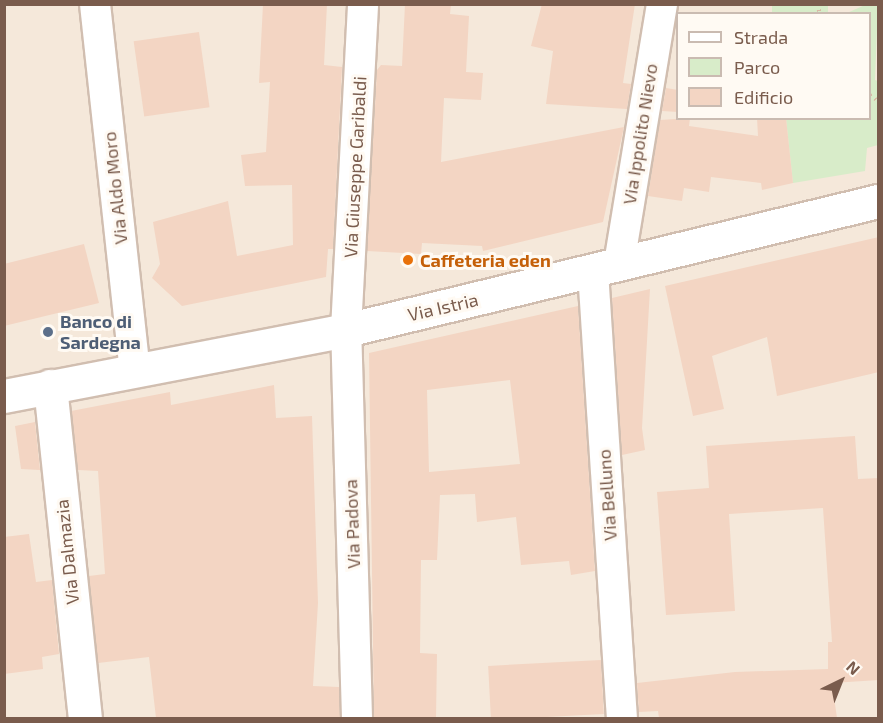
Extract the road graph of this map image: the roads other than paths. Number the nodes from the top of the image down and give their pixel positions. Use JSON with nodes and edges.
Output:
{"nodes":[{"id":1,"x":95,"y":4,"type":"edge"},
{"id":2,"x":363,"y":4,"type":"edge"},
{"id":3,"x":662,"y":4,"type":"edge"},
{"id":4,"x":879,"y":201,"type":"edge"},
{"id":5,"x":606,"y":267,"type":"junction"},
{"id":6,"x":346,"y":330,"type":"junction"},
{"id":7,"x":135,"y":372,"type":"junction"},
{"id":8,"x":50,"y":386,"type":"junction"},
{"id":9,"x":4,"y":396,"type":"edge"},
{"id":10,"x":85,"y":718,"type":"edge"},
{"id":11,"x":357,"y":718,"type":"edge"},
{"id":12,"x":622,"y":718,"type":"edge"}],
"edges":[{"from":1,"to":7,"type":"street","name":"Via Aldo Moro"},
{"from":2,"to":6,"type":"street","name":"Via Giuseppe Garibaldi"},
{"from":3,"to":5,"type":"street","name":"Via Ippolito Nievo"},
{"from":4,"to":5,"type":"main road","name":"Via Istria"},
{"from":5,"to":6,"type":"main road","name":"Via Istria"},
{"from":5,"to":12,"type":"street","name":"Via Belluno"},
{"from":6,"to":7,"type":"main road","name":"Via Istria"},
{"from":6,"to":11,"type":"street","name":"Via Padova"},
{"from":7,"to":8,"type":"main road","name":"Via Istria"},
{"from":8,"to":9,"type":"main road","name":"Via Istria"},
{"from":8,"to":10,"type":"main road","name":"Via Dalmazia"}]}
